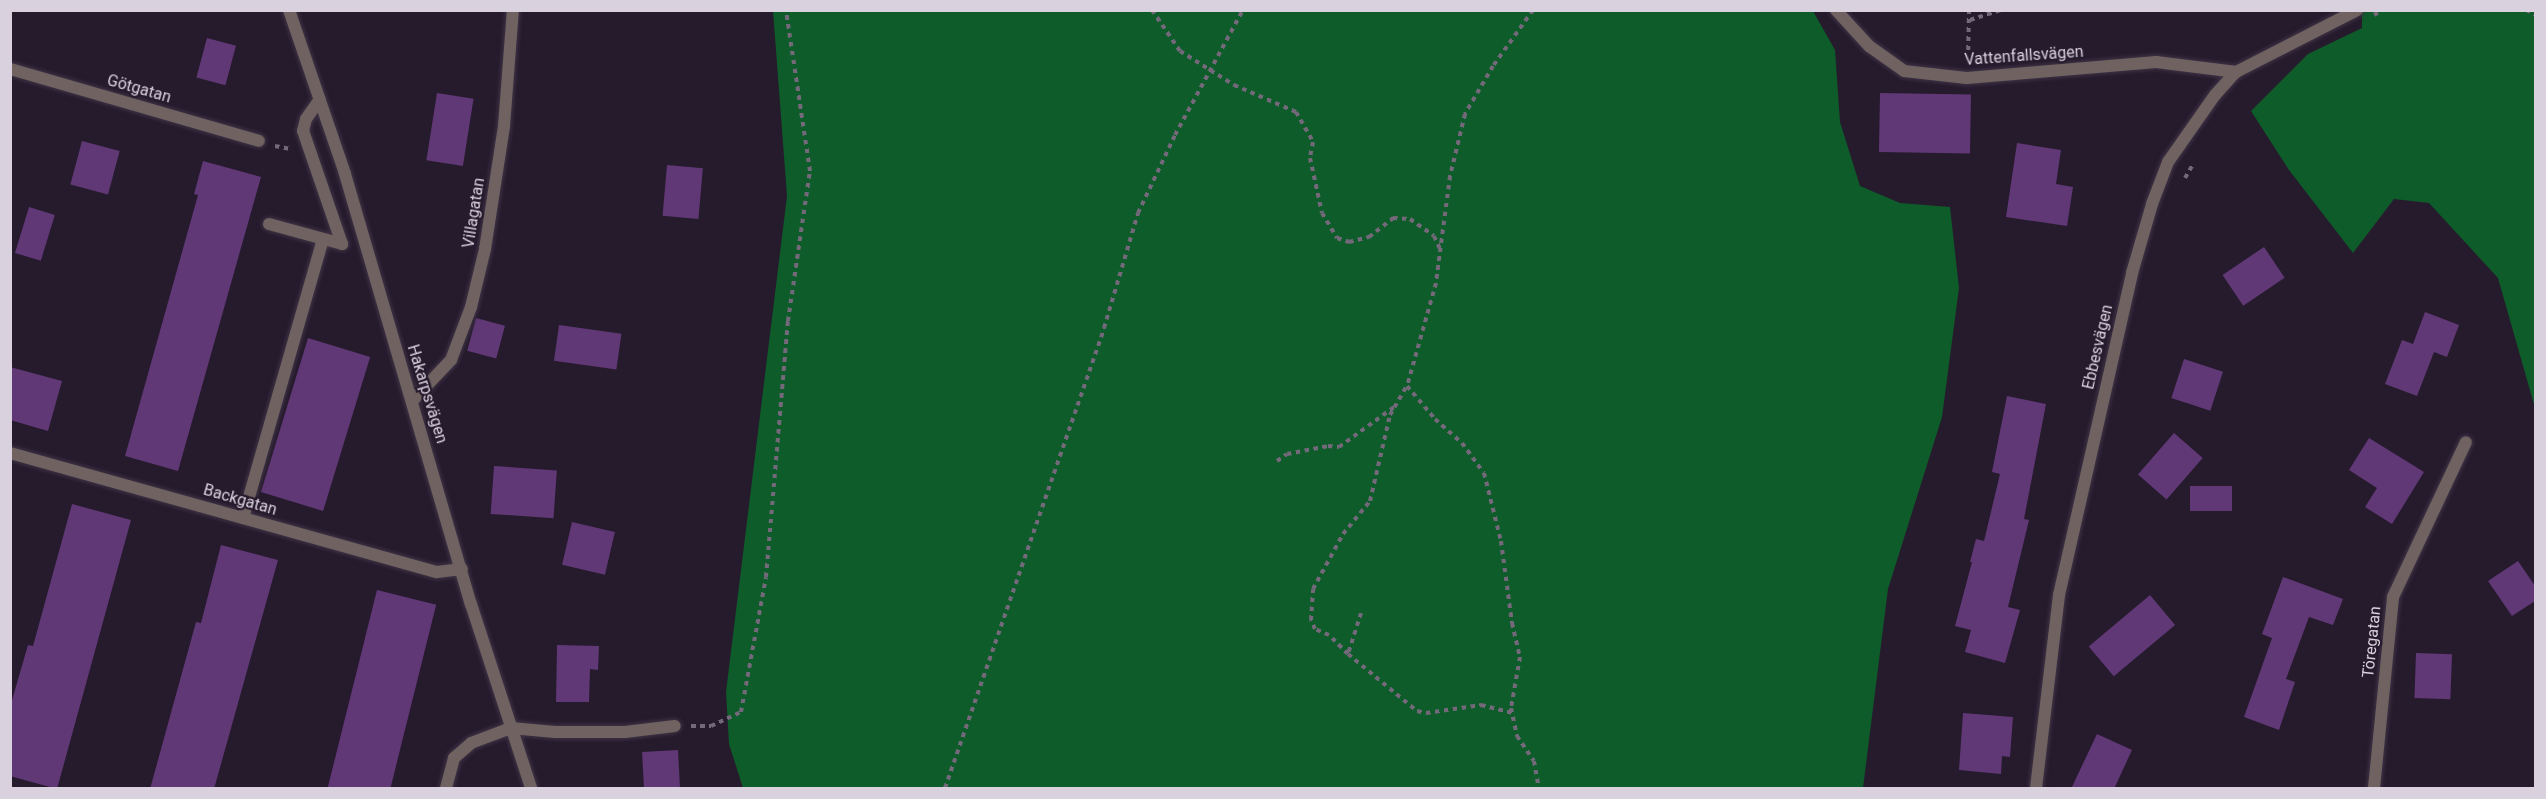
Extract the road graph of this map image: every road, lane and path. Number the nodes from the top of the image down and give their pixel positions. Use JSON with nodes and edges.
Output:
{"nodes":[{"id":1,"x":290,"y":10,"type":"edge"},
{"id":2,"x":513,"y":10,"type":"edge"},
{"id":3,"x":786,"y":10,"type":"edge"},
{"id":4,"x":1152,"y":10,"type":"edge"},
{"id":5,"x":1243,"y":10,"type":"edge"},
{"id":6,"x":1533,"y":10,"type":"edge"},
{"id":7,"x":1836,"y":10,"type":"edge"},
{"id":8,"x":1969,"y":10,"type":"edge"},
{"id":9,"x":2000,"y":10,"type":"edge"},
{"id":10,"x":2357,"y":10,"type":"edge"},
{"id":11,"x":2382,"y":10,"type":"edge"},
{"id":12,"x":2526,"y":10,"type":"edge"},
{"id":13,"x":2535,"y":15,"type":"edge"},
{"id":14,"x":2371,"y":16,"type":"dead end"},
{"id":15,"x":1970,"y":20,"type":"junction"},
{"id":16,"x":10,"y":69,"type":"edge"},
{"id":17,"x":1210,"y":69,"type":"junction"},
{"id":18,"x":2236,"y":72,"type":"junction"},
{"id":19,"x":1967,"y":78,"type":"junction"},
{"id":20,"x":320,"y":99,"type":"junction"},
{"id":21,"x":259,"y":141,"type":"dead end"},
{"id":22,"x":2198,"y":155,"type":"dead end"},
{"id":23,"x":2181,"y":185,"type":"dead end"},
{"id":24,"x":269,"y":224,"type":"dead end"},
{"id":25,"x":323,"y":239,"type":"junction"},
{"id":26,"x":1441,"y":251,"type":"junction"},
{"id":27,"x":1407,"y":386,"type":"junction"},
{"id":28,"x":412,"y":401,"type":"junction"},
{"id":29,"x":1395,"y":407,"type":"junction"},
{"id":30,"x":2466,"y":442,"type":"dead end"},
{"id":31,"x":10,"y":453,"type":"edge"},
{"id":32,"x":1276,"y":460,"type":"dead end"},
{"id":33,"x":243,"y":518,"type":"junction"},
{"id":34,"x":462,"y":569,"type":"junction"},
{"id":35,"x":1361,"y":613,"type":"dead end"},
{"id":36,"x":1348,"y":654,"type":"junction"},
{"id":37,"x":1512,"y":713,"type":"junction"},
{"id":38,"x":675,"y":726,"type":"joint"},
{"id":39,"x":511,"y":728,"type":"junction"},
{"id":40,"x":446,"y":789,"type":"edge"},
{"id":41,"x":531,"y":789,"type":"edge"},
{"id":42,"x":945,"y":789,"type":"edge"},
{"id":43,"x":1539,"y":789,"type":"edge"},
{"id":44,"x":2036,"y":789,"type":"edge"},
{"id":45,"x":2374,"y":789,"type":"edge"}],
"edges":[{"from":1,"to":20,"type":"street","name":"Hakarpsvägen"},
{"from":2,"to":28,"type":"street","name":"Villagatan"},
{"from":3,"to":38,"type":"path"},
{"from":4,"to":17,"type":"path"},
{"from":5,"to":17,"type":"path"},
{"from":6,"to":26,"type":"path"},
{"from":7,"to":19,"type":"street","name":"Vattenfallsvägen"},
{"from":8,"to":15,"type":"path"},
{"from":9,"to":15,"type":"path"},
{"from":10,"to":18,"type":"street","name":"Ebbesvägen"},
{"from":11,"to":14,"type":"path"},
{"from":12,"to":13,"type":"path"},
{"from":15,"to":19,"type":"path"},
{"from":16,"to":21,"type":"street","name":"Götgatan"},
{"from":17,"to":26,"type":"path"},
{"from":17,"to":42,"type":"path"},
{"from":18,"to":19,"type":"street","name":"Vattenfallsvägen"},
{"from":18,"to":44,"type":"street","name":"Ebbesvägen"},
{"from":20,"to":25,"type":"street"},
{"from":20,"to":28,"type":"street","name":"Hakarpsvägen"},
{"from":22,"to":23,"type":"path"},
{"from":24,"to":25,"type":"street"},
{"from":25,"to":33,"type":"street"},
{"from":26,"to":27,"type":"path"},
{"from":27,"to":29,"type":"path"},
{"from":27,"to":37,"type":"path"},
{"from":28,"to":34,"type":"street","name":"Hakarpsvägen"},
{"from":29,"to":32,"type":"path"},
{"from":29,"to":36,"type":"path"},
{"from":30,"to":45,"type":"street","name":"Töregatan"},
{"from":31,"to":33,"type":"street","name":"Backgatan"},
{"from":33,"to":34,"type":"street","name":"Backgatan"},
{"from":34,"to":39,"type":"street","name":"Hakarpsvägen"},
{"from":35,"to":36,"type":"path"},
{"from":36,"to":37,"type":"path"},
{"from":37,"to":43,"type":"path"},
{"from":38,"to":39,"type":"street"},
{"from":39,"to":40,"type":"street"},
{"from":39,"to":41,"type":"street","name":"Hakarpsvägen"}]}
